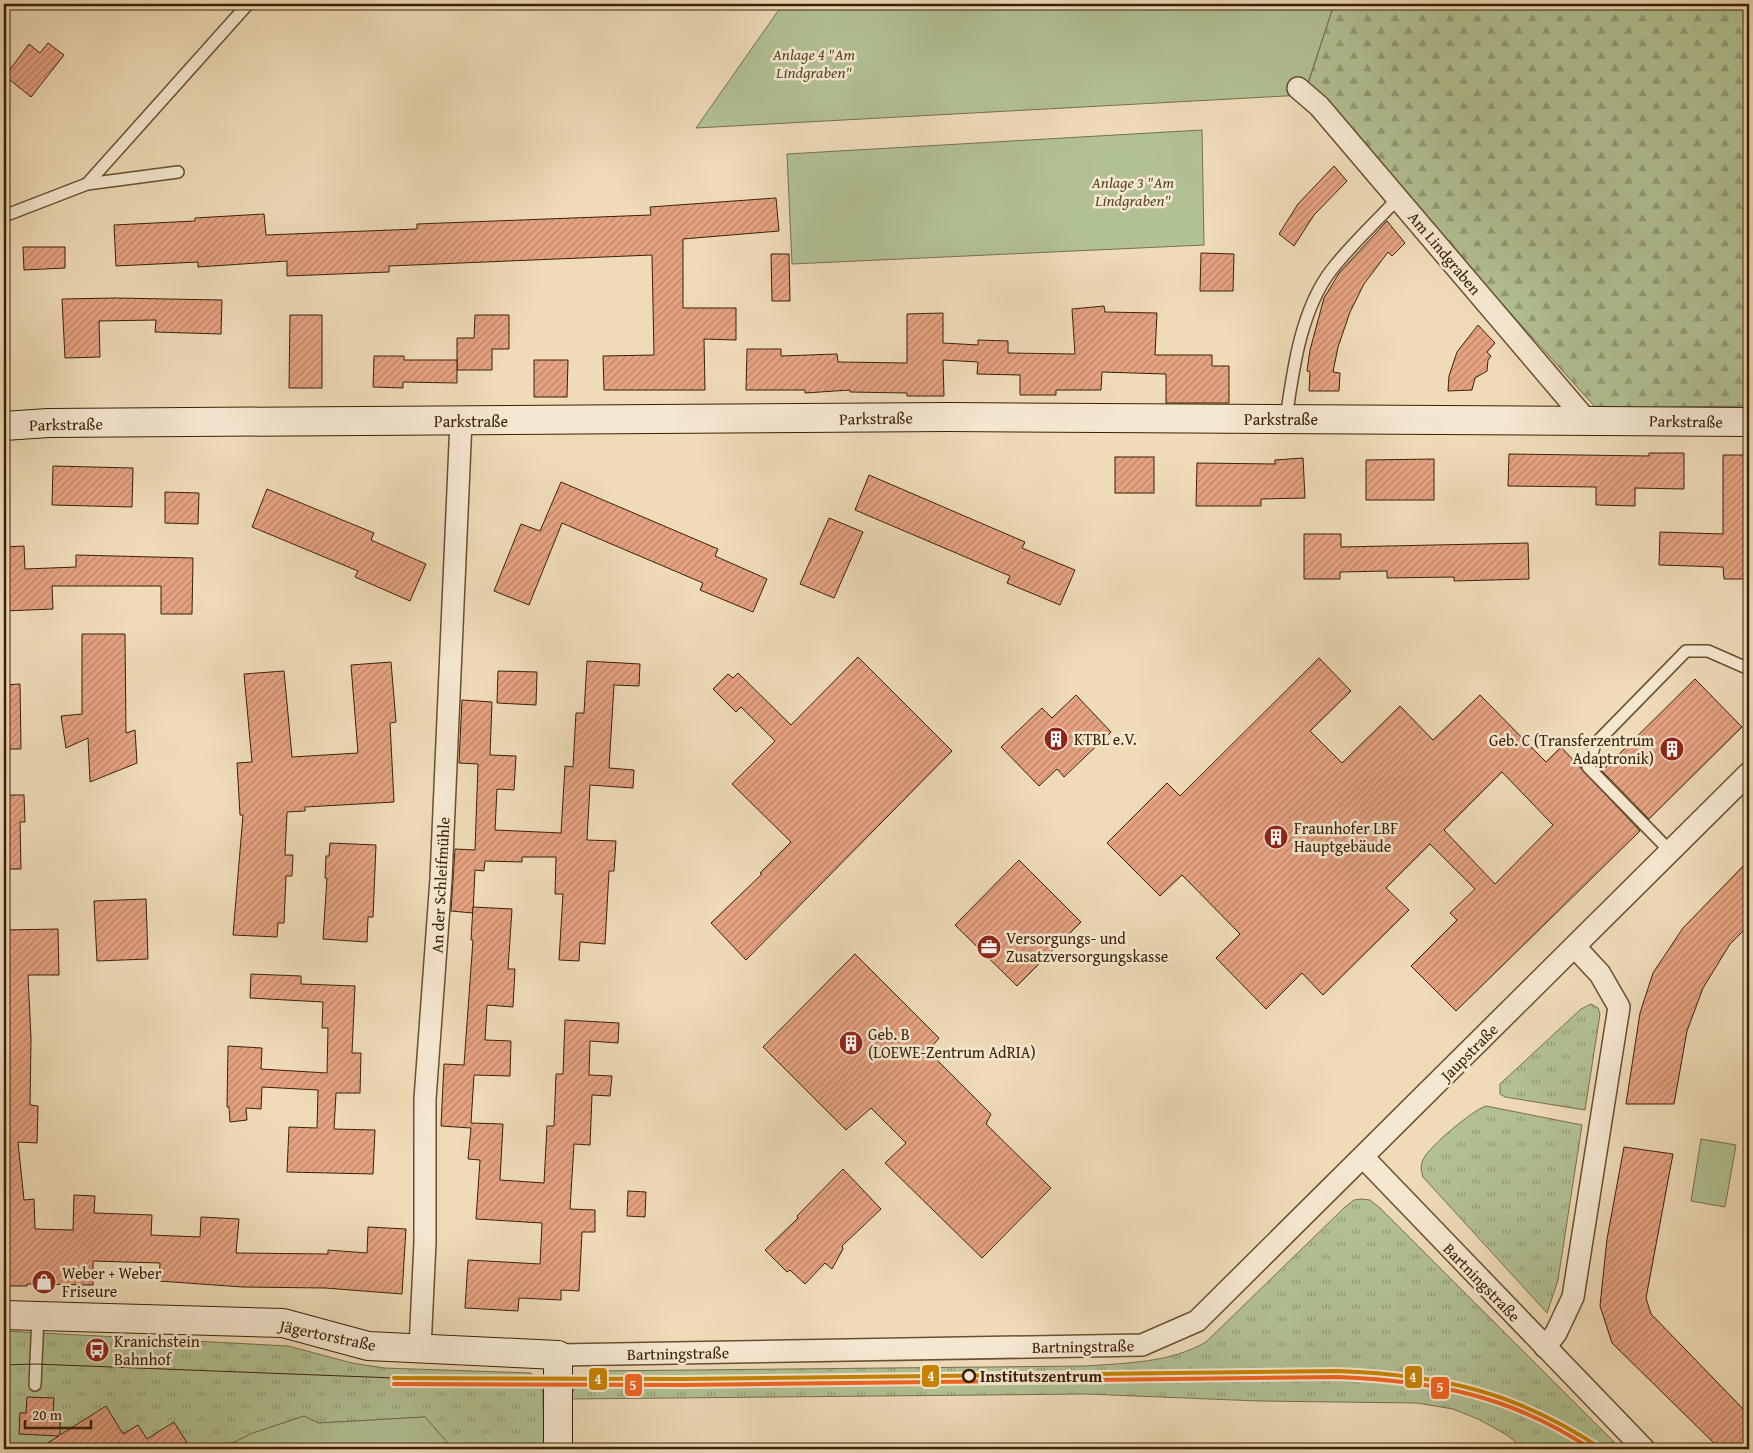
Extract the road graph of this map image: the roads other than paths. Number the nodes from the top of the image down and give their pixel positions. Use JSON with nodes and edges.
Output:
{"nodes":[{"id":1,"x":248,"y":4,"type":"edge"},
{"id":2,"x":1298,"y":88,"type":"dead end"},
{"id":3,"x":178,"y":172,"type":"dead end"},
{"id":4,"x":87,"y":184,"type":"junction"},
{"id":5,"x":1398,"y":198,"type":"junction"},
{"id":6,"x":4,"y":216,"type":"edge"},
{"id":7,"x":1286,"y":419,"type":"junction"},
{"id":8,"x":461,"y":421,"type":"junction"},
{"id":9,"x":1587,"y":421,"type":"junction"},
{"id":10,"x":1749,"y":422,"type":"edge"},
{"id":11,"x":4,"y":426,"type":"edge"},
{"id":12,"x":1749,"y":669,"type":"edge"},
{"id":13,"x":1749,"y":773,"type":"edge"},
{"id":14,"x":1670,"y":851,"type":"junction"},
{"id":15,"x":1575,"y":947,"type":"junction"},
{"id":16,"x":1363,"y":1157,"type":"junction"},
{"id":17,"x":4,"y":1315,"type":"edge"},
{"id":18,"x":38,"y":1315,"type":"junction"},
{"id":19,"x":1545,"y":1347,"type":"junction"},
{"id":20,"x":420,"y":1349,"type":"junction"},
{"id":21,"x":558,"y":1355,"type":"junction"},
{"id":22,"x":35,"y":1385,"type":"dead end"},
{"id":23,"x":558,"y":1449,"type":"edge"},
{"id":24,"x":1644,"y":1449,"type":"edge"}],
"edges":[{"from":1,"to":4,"type":"lane"},
{"from":2,"to":5,"type":"street","name":"Am Lindgraben"},
{"from":3,"to":4,"type":"lane"},
{"from":4,"to":6,"type":"lane"},
{"from":5,"to":7,"type":"lane"},
{"from":5,"to":9,"type":"street","name":"Am Lindgraben"},
{"from":7,"to":8,"type":"street","name":"Parkstraße"},
{"from":7,"to":9,"type":"street","name":"Parkstraße"},
{"from":8,"to":11,"type":"street","name":"Parkstraße"},
{"from":8,"to":20,"type":"street","name":"An der Schleifmühle"},
{"from":9,"to":10,"type":"street","name":"Parkstraße"},
{"from":12,"to":14,"type":"lane"},
{"from":13,"to":14,"type":"street","name":"Jaupstraße"},
{"from":14,"to":15,"type":"street","name":"Jaupstraße"},
{"from":15,"to":16,"type":"street","name":"Jaupstraße"},
{"from":15,"to":19,"type":"street"},
{"from":16,"to":19,"type":"street","name":"Bartningstraße"},
{"from":16,"to":21,"type":"street","name":"Bartningstraße"},
{"from":17,"to":18,"type":"street","name":"Jägertorstraße"},
{"from":18,"to":20,"type":"street","name":"Jägertorstraße"},
{"from":18,"to":22,"type":"lane"},
{"from":19,"to":24,"type":"street","name":"Bartningstraße"},
{"from":20,"to":21,"type":"street","name":"Jägertorstraße"},
{"from":21,"to":23,"type":"street"}]}
